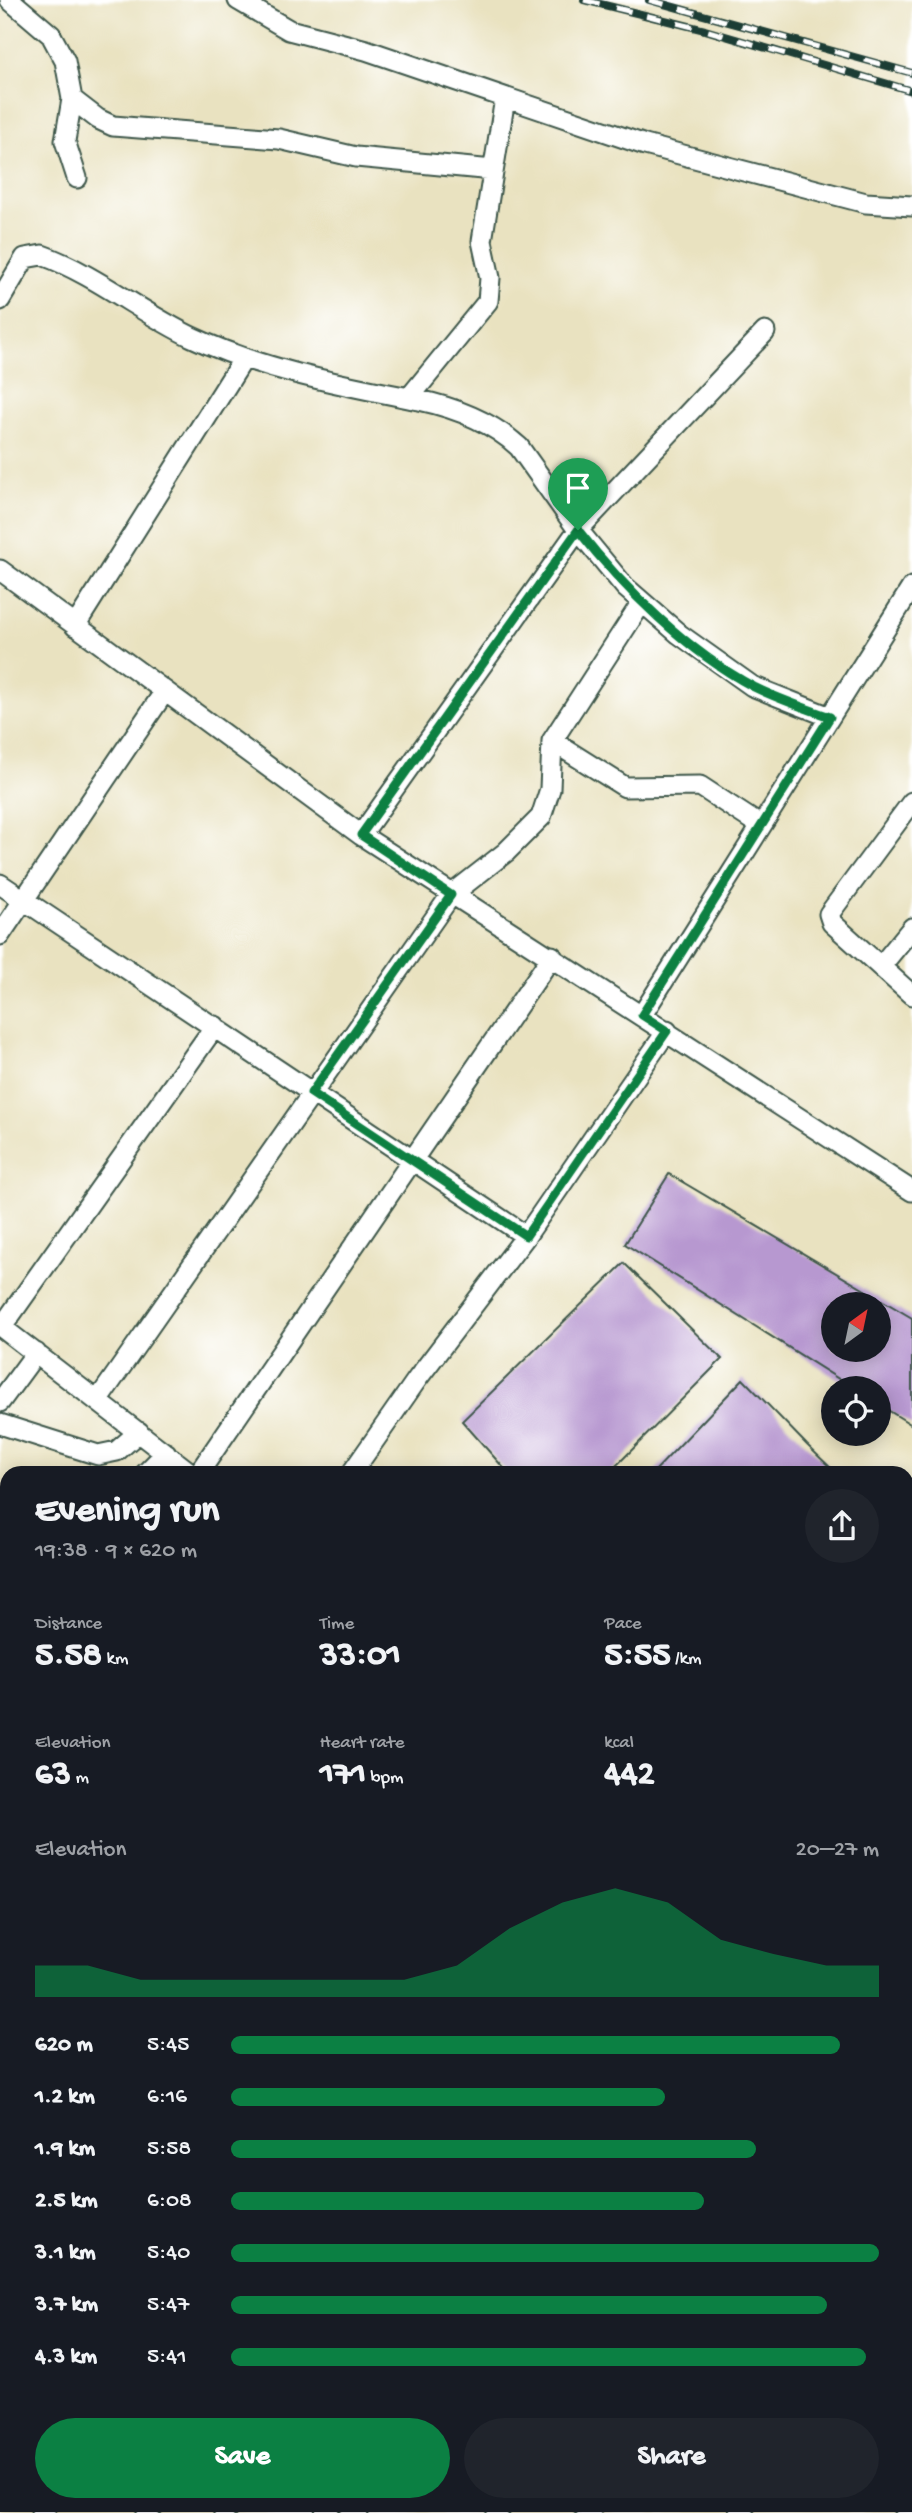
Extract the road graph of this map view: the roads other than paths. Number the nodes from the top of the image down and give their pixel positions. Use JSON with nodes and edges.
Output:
{"nodes":[{"id":1,"x":10,"y":0,"type":"edge"},
{"id":2,"x":238,"y":0,"type":"edge"},
{"id":3,"x":505,"y":98,"type":"junction"},
{"id":4,"x":72,"y":99,"type":"junction"},
{"id":5,"x":493,"y":170,"type":"junction"},
{"id":6,"x":78,"y":178,"type":"dead end"},
{"id":7,"x":912,"y":206,"type":"edge"},
{"id":8,"x":0,"y":300,"type":"edge"},
{"id":9,"x":765,"y":332,"type":"dead end"},
{"id":10,"x":244,"y":358,"type":"junction"},
{"id":11,"x":409,"y":398,"type":"junction"},
{"id":12,"x":578,"y":530,"type":"junction"},
{"id":13,"x":0,"y":570,"type":"edge"},
{"id":14,"x":912,"y":587,"type":"edge"},
{"id":15,"x":642,"y":602,"type":"junction"},
{"id":16,"x":75,"y":626,"type":"junction"},
{"id":17,"x":165,"y":691,"type":"junction"},
{"id":18,"x":830,"y":717,"type":"junction"},
{"id":19,"x":552,"y":741,"type":"junction"},
{"id":20,"x":912,"y":802,"type":"edge"},
{"id":21,"x":761,"y":826,"type":"junction"},
{"id":22,"x":361,"y":835,"type":"junction"},
{"id":23,"x":0,"y":884,"type":"edge"},
{"id":24,"x":451,"y":895,"type":"junction"},
{"id":25,"x":23,"y":901,"type":"junction"},
{"id":26,"x":912,"y":928,"type":"edge"},
{"id":27,"x":0,"y":935,"type":"edge"},
{"id":28,"x":551,"y":956,"type":"junction"},
{"id":29,"x":881,"y":966,"type":"junction"},
{"id":30,"x":912,"y":995,"type":"edge"},
{"id":31,"x":642,"y":1015,"type":"junction"},
{"id":32,"x":215,"y":1026,"type":"junction"},
{"id":33,"x":667,"y":1031,"type":"junction"},
{"id":34,"x":311,"y":1093,"type":"junction"},
{"id":35,"x":412,"y":1160,"type":"junction"},
{"id":36,"x":912,"y":1191,"type":"edge"},
{"id":37,"x":526,"y":1236,"type":"junction"},
{"id":38,"x":1,"y":1327,"type":"edge"},
{"id":39,"x":36,"y":1353,"type":"junction"},
{"id":40,"x":98,"y":1400,"type":"junction"},
{"id":41,"x":0,"y":1402,"type":"edge"},
{"id":42,"x":0,"y":1424,"type":"edge"},
{"id":43,"x":139,"y":1432,"type":"junction"},
{"id":44,"x":166,"y":1453,"type":"junction"},
{"id":45,"x":153,"y":1466,"type":"edge"},
{"id":46,"x":182,"y":1466,"type":"edge"},
{"id":47,"x":203,"y":1466,"type":"edge"},
{"id":48,"x":357,"y":1466,"type":"edge"}],
"edges":[{"from":1,"to":4,"type":"street"},
{"from":2,"to":3,"type":"street"},
{"from":3,"to":5,"type":"street"},
{"from":3,"to":7,"type":"street"},
{"from":4,"to":5,"type":"street"},
{"from":4,"to":6,"type":"street"},
{"from":5,"to":11,"type":"street"},
{"from":8,"to":10,"type":"street"},
{"from":9,"to":12,"type":"street"},
{"from":10,"to":11,"type":"street"},
{"from":10,"to":16,"type":"street"},
{"from":11,"to":12,"type":"street"},
{"from":12,"to":15,"type":"street"},
{"from":12,"to":22,"type":"street"},
{"from":13,"to":16,"type":"street"},
{"from":14,"to":18,"type":"street"},
{"from":15,"to":18,"type":"street"},
{"from":15,"to":19,"type":"street"},
{"from":16,"to":17,"type":"street"},
{"from":17,"to":22,"type":"street"},
{"from":17,"to":25,"type":"street"},
{"from":18,"to":21,"type":"street"},
{"from":19,"to":21,"type":"street"},
{"from":19,"to":24,"type":"street"},
{"from":20,"to":29,"type":"street"},
{"from":21,"to":31,"type":"street"},
{"from":22,"to":24,"type":"street"},
{"from":23,"to":25,"type":"street"},
{"from":24,"to":28,"type":"street"},
{"from":24,"to":34,"type":"street"},
{"from":25,"to":27,"type":"street"},
{"from":25,"to":32,"type":"street"},
{"from":26,"to":29,"type":"street"},
{"from":28,"to":31,"type":"street"},
{"from":28,"to":35,"type":"street"},
{"from":29,"to":30,"type":"street"},
{"from":31,"to":33,"type":"street"},
{"from":32,"to":34,"type":"street"},
{"from":32,"to":38,"type":"street"},
{"from":33,"to":36,"type":"street"},
{"from":33,"to":37,"type":"street"},
{"from":34,"to":35,"type":"street"},
{"from":34,"to":40,"type":"street"},
{"from":35,"to":37,"type":"street"},
{"from":35,"to":47,"type":"street"},
{"from":37,"to":48,"type":"street"},
{"from":38,"to":39,"type":"street"},
{"from":39,"to":40,"type":"street"},
{"from":39,"to":41,"type":"street"},
{"from":40,"to":43,"type":"street"},
{"from":42,"to":43,"type":"street"},
{"from":43,"to":44,"type":"street"},
{"from":44,"to":45,"type":"street"},
{"from":44,"to":46,"type":"street"}]}
